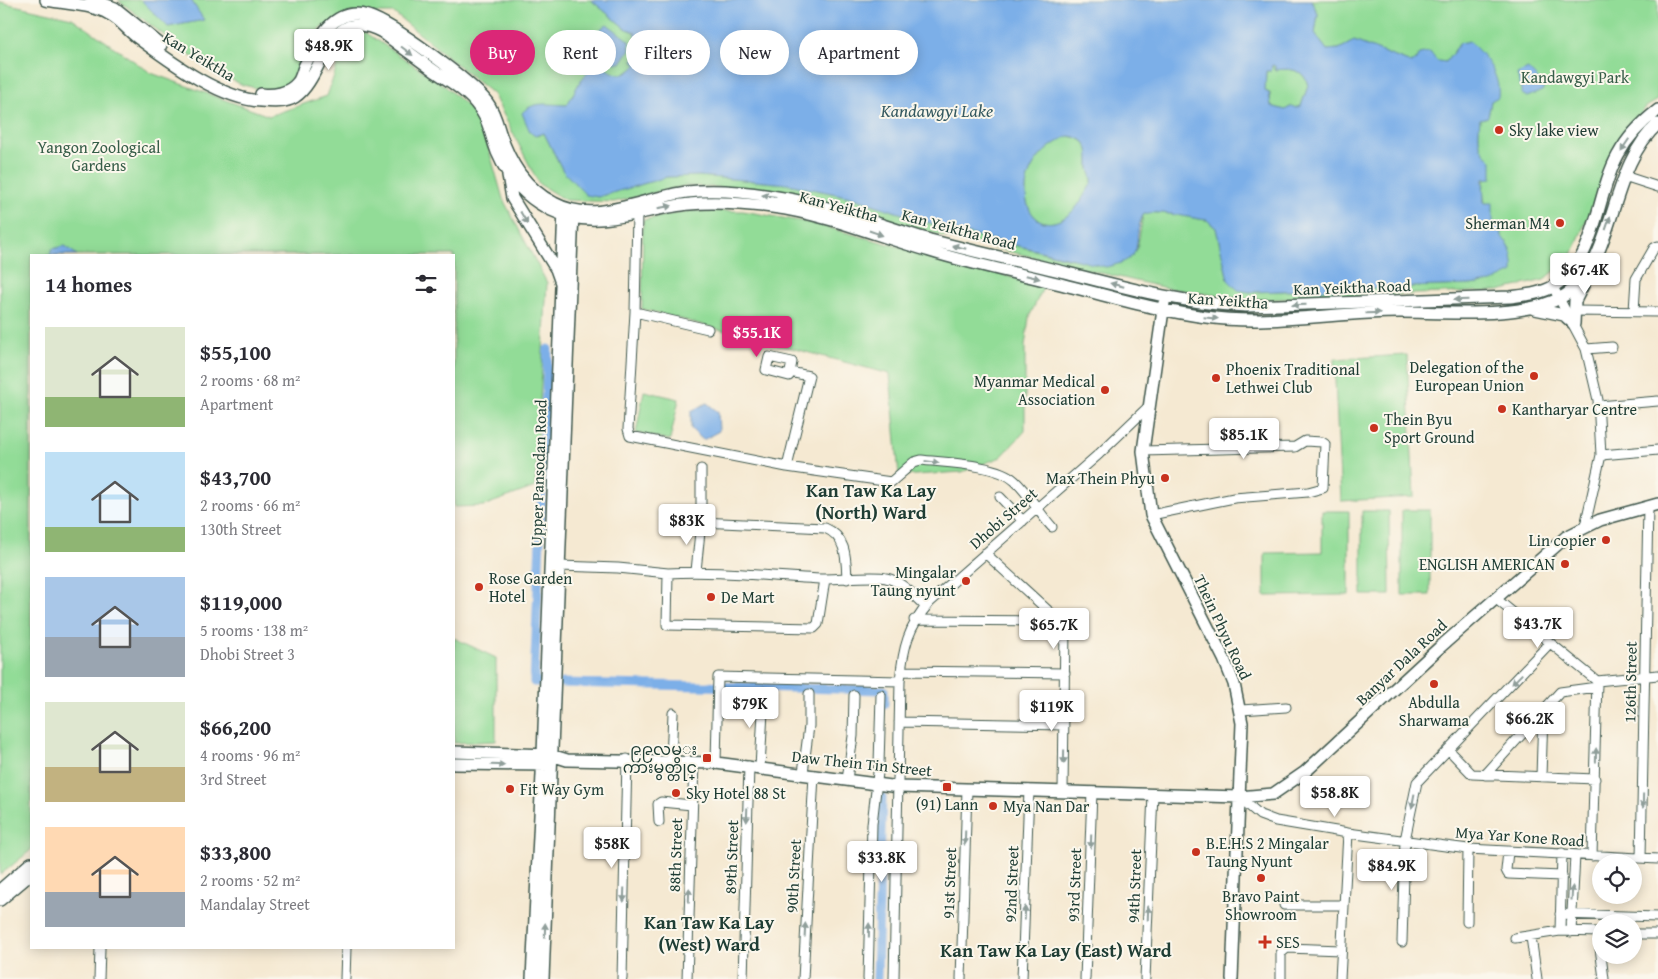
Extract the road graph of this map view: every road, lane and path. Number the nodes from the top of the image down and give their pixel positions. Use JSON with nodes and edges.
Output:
{"nodes":[{"id":1,"x":46,"y":0,"type":"edge"},
{"id":2,"x":92,"y":0,"type":"edge"},
{"id":3,"x":338,"y":20,"type":"junction"},
{"id":4,"x":344,"y":30,"type":"junction"},
{"id":5,"x":143,"y":36,"type":"junction"},
{"id":6,"x":1658,"y":110,"type":"edge"},
{"id":7,"x":1658,"y":124,"type":"edge"},
{"id":8,"x":500,"y":147,"type":"junction"},
{"id":9,"x":507,"y":173,"type":"junction"},
{"id":10,"x":1624,"y":176,"type":"junction"},
{"id":11,"x":1658,"y":186,"type":"edge"},
{"id":12,"x":569,"y":213,"type":"junction"},
{"id":13,"x":637,"y":213,"type":"junction"},
{"id":14,"x":1658,"y":246,"type":"edge"},
{"id":15,"x":1590,"y":268,"type":"junction"},
{"id":16,"x":562,"y":287,"type":"junction"},
{"id":17,"x":1553,"y":287,"type":"junction"},
{"id":18,"x":1165,"y":297,"type":"junction"},
{"id":19,"x":1559,"y":298,"type":"junction"},
{"id":20,"x":1525,"y":308,"type":"junction"},
{"id":21,"x":1163,"y":310,"type":"junction"},
{"id":22,"x":1574,"y":311,"type":"junction"},
{"id":23,"x":1634,"y":311,"type":"junction"},
{"id":24,"x":635,"y":312,"type":"junction"},
{"id":25,"x":1658,"y":312,"type":"edge"},
{"id":26,"x":565,"y":323,"type":"junction"},
{"id":27,"x":1574,"y":324,"type":"junction"},
{"id":28,"x":708,"y":329,"type":"dead end"},
{"id":29,"x":1612,"y":347,"type":"dead end"},
{"id":30,"x":1586,"y":349,"type":"junction"},
{"id":31,"x":790,"y":372,"type":"dead end"},
{"id":32,"x":1658,"y":401,"type":"edge"},
{"id":33,"x":1599,"y":406,"type":"junction"},
{"id":34,"x":1148,"y":407,"type":"junction"},
{"id":35,"x":1658,"y":450,"type":"edge"},
{"id":36,"x":1143,"y":451,"type":"junction"},
{"id":37,"x":1601,"y":455,"type":"junction"},
{"id":38,"x":787,"y":467,"type":"junction"},
{"id":39,"x":701,"y":469,"type":"dead end"},
{"id":40,"x":1000,"y":497,"type":"dead end"},
{"id":41,"x":1653,"y":506,"type":"edge"},
{"id":42,"x":1036,"y":509,"type":"junction"},
{"id":43,"x":1151,"y":515,"type":"junction"},
{"id":44,"x":1023,"y":520,"type":"junction"},
{"id":45,"x":701,"y":522,"type":"junction"},
{"id":46,"x":1585,"y":526,"type":"junction"},
{"id":47,"x":1052,"y":527,"type":"dead end"},
{"id":48,"x":986,"y":553,"type":"junction"},
{"id":49,"x":555,"y":566,"type":"junction"},
{"id":50,"x":696,"y":572,"type":"junction"},
{"id":51,"x":668,"y":573,"type":"junction"},
{"id":52,"x":825,"y":579,"type":"junction"},
{"id":53,"x":847,"y":579,"type":"junction"},
{"id":54,"x":1495,"y":598,"type":"junction"},
{"id":55,"x":926,"y":607,"type":"junction"},
{"id":56,"x":914,"y":620,"type":"junction"},
{"id":57,"x":1064,"y":623,"type":"junction"},
{"id":58,"x":1550,"y":644,"type":"junction"},
{"id":59,"x":901,"y":671,"type":"junction"},
{"id":60,"x":1065,"y":673,"type":"junction"},
{"id":61,"x":1658,"y":676,"type":"edge"},
{"id":62,"x":1645,"y":677,"type":"junction"},
{"id":63,"x":900,"y":681,"type":"junction"},
{"id":64,"x":1597,"y":684,"type":"junction"},
{"id":65,"x":764,"y":692,"type":"dead end"},
{"id":66,"x":808,"y":694,"type":"dead end"},
{"id":67,"x":854,"y":694,"type":"dead end"},
{"id":68,"x":881,"y":694,"type":"dead end"},
{"id":69,"x":1286,"y":706,"type":"dead end"},
{"id":70,"x":1241,"y":710,"type":"junction"},
{"id":71,"x":673,"y":713,"type":"dead end"},
{"id":72,"x":1543,"y":713,"type":"junction"},
{"id":73,"x":899,"y":722,"type":"junction"},
{"id":74,"x":1064,"y":725,"type":"junction"},
{"id":75,"x":1448,"y":750,"type":"junction"},
{"id":76,"x":455,"y":752,"type":"edge"},
{"id":77,"x":627,"y":759,"type":"junction"},
{"id":78,"x":547,"y":760,"type":"junction"},
{"id":79,"x":671,"y":760,"type":"junction"},
{"id":80,"x":694,"y":762,"type":"junction"},
{"id":81,"x":716,"y":763,"type":"junction"},
{"id":82,"x":455,"y":764,"type":"edge"},
{"id":83,"x":754,"y":767,"type":"junction"},
{"id":84,"x":808,"y":774,"type":"junction"},
{"id":85,"x":1484,"y":775,"type":"junction"},
{"id":86,"x":1541,"y":776,"type":"junction"},
{"id":87,"x":1596,"y":778,"type":"junction"},
{"id":88,"x":846,"y":780,"type":"junction"},
{"id":89,"x":877,"y":784,"type":"junction"},
{"id":90,"x":899,"y":786,"type":"junction"},
{"id":91,"x":967,"y":789,"type":"junction"},
{"id":92,"x":1029,"y":790,"type":"junction"},
{"id":93,"x":1063,"y":792,"type":"junction"},
{"id":94,"x":1092,"y":792,"type":"junction"},
{"id":95,"x":1153,"y":794,"type":"junction"},
{"id":96,"x":1240,"y":796,"type":"junction"},
{"id":97,"x":692,"y":805,"type":"junction"},
{"id":98,"x":659,"y":822,"type":"dead end"},
{"id":99,"x":1348,"y":833,"type":"junction"},
{"id":100,"x":1405,"y":840,"type":"junction"},
{"id":101,"x":1468,"y":849,"type":"junction"},
{"id":102,"x":1508,"y":852,"type":"junction"},
{"id":103,"x":1562,"y":853,"type":"junction"},
{"id":104,"x":1592,"y":854,"type":"edge"},
{"id":105,"x":1575,"y":855,"type":"junction"},
{"id":106,"x":1592,"y":856,"type":"edge"},
{"id":107,"x":1642,"y":858,"type":"joint"},
{"id":108,"x":1658,"y":859,"type":"edge"},
{"id":109,"x":30,"y":864,"type":"edge"},
{"id":110,"x":30,"y":875,"type":"edge"},
{"id":111,"x":1562,"y":876,"type":"junction"},
{"id":112,"x":0,"y":890,"type":"edge"},
{"id":113,"x":0,"y":900,"type":"edge"},
{"id":114,"x":1284,"y":905,"type":"dead end"},
{"id":115,"x":1344,"y":905,"type":"junction"},
{"id":116,"x":1560,"y":914,"type":"junction"},
{"id":117,"x":1571,"y":914,"type":"junction"},
{"id":118,"x":1658,"y":917,"type":"edge"},
{"id":119,"x":1467,"y":922,"type":"dead end"},
{"id":120,"x":1560,"y":932,"type":"junction"},
{"id":121,"x":1571,"y":932,"type":"junction"},
{"id":122,"x":1592,"y":932,"type":"edge"},
{"id":123,"x":1642,"y":934,"type":"edge"},
{"id":124,"x":1658,"y":934,"type":"edge"},
{"id":125,"x":1531,"y":937,"type":"junction"},
{"id":126,"x":1515,"y":938,"type":"dead end"},
{"id":127,"x":1402,"y":942,"type":"dead end"},
{"id":128,"x":100,"y":949,"type":"edge"},
{"id":129,"x":346,"y":949,"type":"edge"},
{"id":130,"x":1341,"y":950,"type":"junction"},
{"id":131,"x":538,"y":963,"type":"junction"},
{"id":132,"x":1603,"y":964,"type":"edge"},
{"id":133,"x":98,"y":979,"type":"edge"},
{"id":134,"x":344,"y":979,"type":"edge"},
{"id":135,"x":532,"y":979,"type":"edge"},
{"id":136,"x":543,"y":979,"type":"edge"},
{"id":137,"x":622,"y":979,"type":"edge"},
{"id":138,"x":687,"y":979,"type":"edge"},
{"id":139,"x":743,"y":979,"type":"edge"},
{"id":140,"x":803,"y":979,"type":"edge"},
{"id":141,"x":868,"y":979,"type":"edge"},
{"id":142,"x":894,"y":979,"type":"edge"},
{"id":143,"x":961,"y":979,"type":"edge"},
{"id":144,"x":1022,"y":979,"type":"edge"},
{"id":145,"x":1085,"y":979,"type":"edge"},
{"id":146,"x":1145,"y":979,"type":"edge"},
{"id":147,"x":1232,"y":979,"type":"edge"},
{"id":148,"x":1281,"y":979,"type":"edge"},
{"id":149,"x":1340,"y":979,"type":"edge"},
{"id":150,"x":1537,"y":979,"type":"edge"},
{"id":151,"x":1604,"y":979,"type":"edge"}],
"edges":[{"from":1,"to":5,"type":"main road","name":"Kan Yeiktha"},
{"from":2,"to":5,"type":"main road","name":"Kan Yeiktha Road"},
{"from":3,"to":4,"type":"main road"},
{"from":3,"to":5,"type":"main road","name":"Kan Yeiktha Road"},
{"from":3,"to":8,"type":"main road","name":"Kan Yeiktha Road"},
{"from":4,"to":5,"type":"main road","name":"Kan Yeiktha"},
{"from":4,"to":8,"type":"main road","name":"Kan Yeiktha","one_way":true},
{"from":6,"to":17,"type":"main road","name":"Kan Yeiktha Road","one_way":true},
{"from":7,"to":10,"type":"main road","name":"Kan Yeiktha"},
{"from":8,"to":9,"type":"main road","name":"Kan Yeiktha"},
{"from":8,"to":12,"type":"main road","name":"Kan Yeiktha Road"},
{"from":9,"to":12,"type":"main road","name":"Kan Yeiktha"},
{"from":9,"to":16,"type":"main road","one_way":true},
{"from":10,"to":11,"type":"street"},
{"from":15,"to":10,"type":"main road","name":"Kan Yeiktha","one_way":true},
{"from":12,"to":13,"type":"main road","name":"Kan Yeiktha"},
{"from":12,"to":16,"type":"main road","name":"Upper Pansodan Road"},
{"from":18,"to":12,"type":"main road","name":"Kan Yeiktha Road","one_way":true},
{"from":12,"to":26,"type":"main road","name":"Upper Pansodan Road"},
{"from":13,"to":21,"type":"main road","name":"Kan Yeiktha","one_way":true},
{"from":13,"to":24,"type":"street"},
{"from":14,"to":23,"type":"street"},
{"from":15,"to":19,"type":"main road","name":"Kan Yeiktha"},
{"from":15,"to":22,"type":"main road"},
{"from":16,"to":26,"type":"main road","name":"Upper Pansodan Road"},
{"from":17,"to":18,"type":"main road","name":"Kan Yeiktha Road","one_way":true},
{"from":17,"to":19,"type":"street"},
{"from":18,"to":21,"type":"main road","name":"Thein Phyu Road"},
{"from":19,"to":20,"type":"main road","name":"Kan Yeiktha"},
{"from":19,"to":27,"type":"street"},
{"from":21,"to":20,"type":"main road","name":"Kan Yeiktha","one_way":true},
{"from":20,"to":27,"type":"main road"},
{"from":21,"to":34,"type":"main road","name":"Thein Phyu Road"},
{"from":22,"to":23,"type":"street"},
{"from":22,"to":27,"type":"main road"},
{"from":23,"to":25,"type":"street"},
{"from":24,"to":28,"type":"street"},
{"from":24,"to":38,"type":"street"},
{"from":26,"to":49,"type":"main road","name":"Upper Pansodan Road"},
{"from":27,"to":30,"type":"street"},
{"from":29,"to":30,"type":"street"},
{"from":30,"to":33,"type":"street"},
{"from":31,"to":38,"type":"street"},
{"from":32,"to":33,"type":"street"},
{"from":33,"to":37,"type":"street"},
{"from":34,"to":36,"type":"main road","name":"Thein Phyu Road"},
{"from":34,"to":42,"type":"street","name":"Dhobi Street"},
{"from":35,"to":37,"type":"street"},
{"from":36,"to":43,"type":"main road","name":"Thein Phyu Road"},
{"from":36,"to":43,"type":"street"},
{"from":37,"to":46,"type":"street"},
{"from":38,"to":42,"type":"street","one_way":true},
{"from":39,"to":45,"type":"street"},
{"from":40,"to":44,"type":"street"},
{"from":41,"to":46,"type":"main road","name":"Banyar Dala Road"},
{"from":41,"to":62,"type":"street","name":"126th Street"},
{"from":42,"to":44,"type":"street","name":"Dhobi Street"},
{"from":42,"to":47,"type":"street"},
{"from":43,"to":70,"type":"main road","name":"Thein Phyu Road"},
{"from":44,"to":48,"type":"street","name":"Dhobi Street"},
{"from":45,"to":50,"type":"street"},
{"from":45,"to":53,"type":"street"},
{"from":46,"to":54,"type":"main road","name":"Banyar Dala Road"},
{"from":48,"to":55,"type":"street","name":"Dhobi Street"},
{"from":48,"to":57,"type":"street"},
{"from":49,"to":51,"type":"street"},
{"from":49,"to":78,"type":"main road","name":"Upper Pansodan Road"},
{"from":50,"to":51,"type":"street"},
{"from":50,"to":52,"type":"street"},
{"from":51,"to":52,"type":"street"},
{"from":52,"to":53,"type":"street"},
{"from":53,"to":55,"type":"street"},
{"from":54,"to":58,"type":"street"},
{"from":54,"to":96,"type":"main road","name":"Banyar Dala Road"},
{"from":55,"to":56,"type":"street","name":"Dhobi Street"},
{"from":56,"to":57,"type":"street"},
{"from":56,"to":59,"type":"street","name":"Dhobi Street"},
{"from":57,"to":60,"type":"street"},
{"from":58,"to":64,"type":"street"},
{"from":58,"to":75,"type":"street","one_way":true},
{"from":59,"to":60,"type":"street"},
{"from":59,"to":63,"type":"street","name":"Dhobi Street"},
{"from":60,"to":74,"type":"street"},
{"from":61,"to":62,"type":"street"},
{"from":62,"to":64,"type":"street"},
{"from":62,"to":107,"type":"street","name":"126th Street","one_way":true},
{"from":63,"to":73,"type":"street","name":"Dhobi Street"},
{"from":63,"to":81,"type":"street"},
{"from":64,"to":72,"type":"street"},
{"from":87,"to":64,"type":"street","one_way":true},
{"from":65,"to":83,"type":"street","name":"89th Street"},
{"from":66,"to":84,"type":"street","name":"90th Street"},
{"from":67,"to":88,"type":"street"},
{"from":68,"to":89,"type":"street"},
{"from":69,"to":70,"type":"street"},
{"from":70,"to":96,"type":"main road","name":"Thein Phyu Road"},
{"from":71,"to":79,"type":"street"},
{"from":72,"to":85,"type":"street"},
{"from":72,"to":86,"type":"street"},
{"from":73,"to":74,"type":"street"},
{"from":73,"to":90,"type":"street","name":"Dhobi Street"},
{"from":74,"to":93,"type":"street","one_way":true},
{"from":75,"to":85,"type":"street"},
{"from":75,"to":100,"type":"street","one_way":true},
{"from":76,"to":78,"type":"main road"},
{"from":77,"to":78,"type":"main road","name":"Daw Thein Tin Street"},
{"from":77,"to":79,"type":"main road","name":"Daw Thein Tin Street"},
{"from":77,"to":137,"type":"street","one_way":true},
{"from":82,"to":78,"type":"main road","one_way":true},
{"from":78,"to":131,"type":"main road","name":"Upper Pansodan Road"},
{"from":79,"to":80,"type":"main road","name":"Daw Thein Tin Street"},
{"from":80,"to":81,"type":"main road","name":"Daw Thein Tin Street"},
{"from":80,"to":97,"type":"street","name":"88th Street"},
{"from":81,"to":83,"type":"main road","name":"Daw Thein Tin Street"},
{"from":83,"to":84,"type":"main road","name":"Daw Thein Tin Street"},
{"from":83,"to":139,"type":"street","name":"89th Street","one_way":true},
{"from":84,"to":88,"type":"main road","name":"Daw Thein Tin Street"},
{"from":140,"to":84,"type":"street","name":"90th Street","one_way":true},
{"from":85,"to":86,"type":"street"},
{"from":86,"to":87,"type":"street"},
{"from":87,"to":104,"type":"street"},
{"from":88,"to":89,"type":"main road","name":"Daw Thein Tin Street"},
{"from":89,"to":90,"type":"main road","name":"Daw Thein Tin Street"},
{"from":141,"to":89,"type":"street","one_way":true},
{"from":90,"to":91,"type":"main road","name":"Daw Thein Tin Street"},
{"from":90,"to":142,"type":"street","name":"Dhobi Street"},
{"from":91,"to":92,"type":"main road","name":"Daw Thein Tin Street"},
{"from":91,"to":143,"type":"street","name":"91st Street","one_way":true},
{"from":92,"to":93,"type":"main road","name":"Daw Thein Tin Street"},
{"from":144,"to":92,"type":"street","name":"92nd Street","one_way":true},
{"from":93,"to":94,"type":"main road","name":"Daw Thein Tin Street"},
{"from":94,"to":95,"type":"main road","name":"Daw Thein Tin Street"},
{"from":94,"to":145,"type":"street","name":"93rd Street","one_way":true},
{"from":95,"to":96,"type":"main road","name":"Banyar Dala Road"},
{"from":146,"to":95,"type":"street","name":"94th Street","one_way":true},
{"from":96,"to":99,"type":"street","name":"Mya Yar Kone Road"},
{"from":96,"to":147,"type":"main road","name":"Thein Phyu Road"},
{"from":97,"to":98,"type":"street"},
{"from":138,"to":97,"type":"street","name":"88th Street","one_way":true},
{"from":99,"to":100,"type":"street","name":"Mya Yar Kone Road"},
{"from":99,"to":115,"type":"street"},
{"from":100,"to":101,"type":"street","name":"Mya Yar Kone Road"},
{"from":100,"to":127,"type":"street"},
{"from":101,"to":102,"type":"street","name":"Mya Yar Kone Road"},
{"from":101,"to":119,"type":"street"},
{"from":102,"to":103,"type":"street","name":"Mya Yar Kone Road"},
{"from":102,"to":111,"type":"street"},
{"from":103,"to":105,"type":"street","name":"Mya Yar Kone Road"},
{"from":103,"to":111,"type":"street"},
{"from":105,"to":106,"type":"street","name":"Mya Yar Kone Road"},
{"from":117,"to":105,"type":"street","one_way":true},
{"from":107,"to":108,"type":"street","name":"Mya Yar Kone Road"},
{"from":109,"to":112,"type":"main road"},
{"from":110,"to":113,"type":"main road"},
{"from":111,"to":116,"type":"street"},
{"from":114,"to":115,"type":"street"},
{"from":115,"to":130,"type":"street"},
{"from":116,"to":117,"type":"street"},
{"from":116,"to":120,"type":"street"},
{"from":117,"to":118,"type":"street"},
{"from":117,"to":121,"type":"street"},
{"from":120,"to":121,"type":"street"},
{"from":120,"to":125,"type":"street"},
{"from":121,"to":122,"type":"street"},
{"from":123,"to":124,"type":"street"},
{"from":125,"to":126,"type":"street"},
{"from":125,"to":150,"type":"street"},
{"from":128,"to":133,"type":"street"},
{"from":129,"to":134,"type":"street"},
{"from":130,"to":148,"type":"street"},
{"from":130,"to":149,"type":"street"},
{"from":131,"to":135,"type":"main road","name":"Upper Pansodan Road"},
{"from":131,"to":136,"type":"main road","name":"Upper Pansodan Road"},
{"from":132,"to":151,"type":"street"}]}
